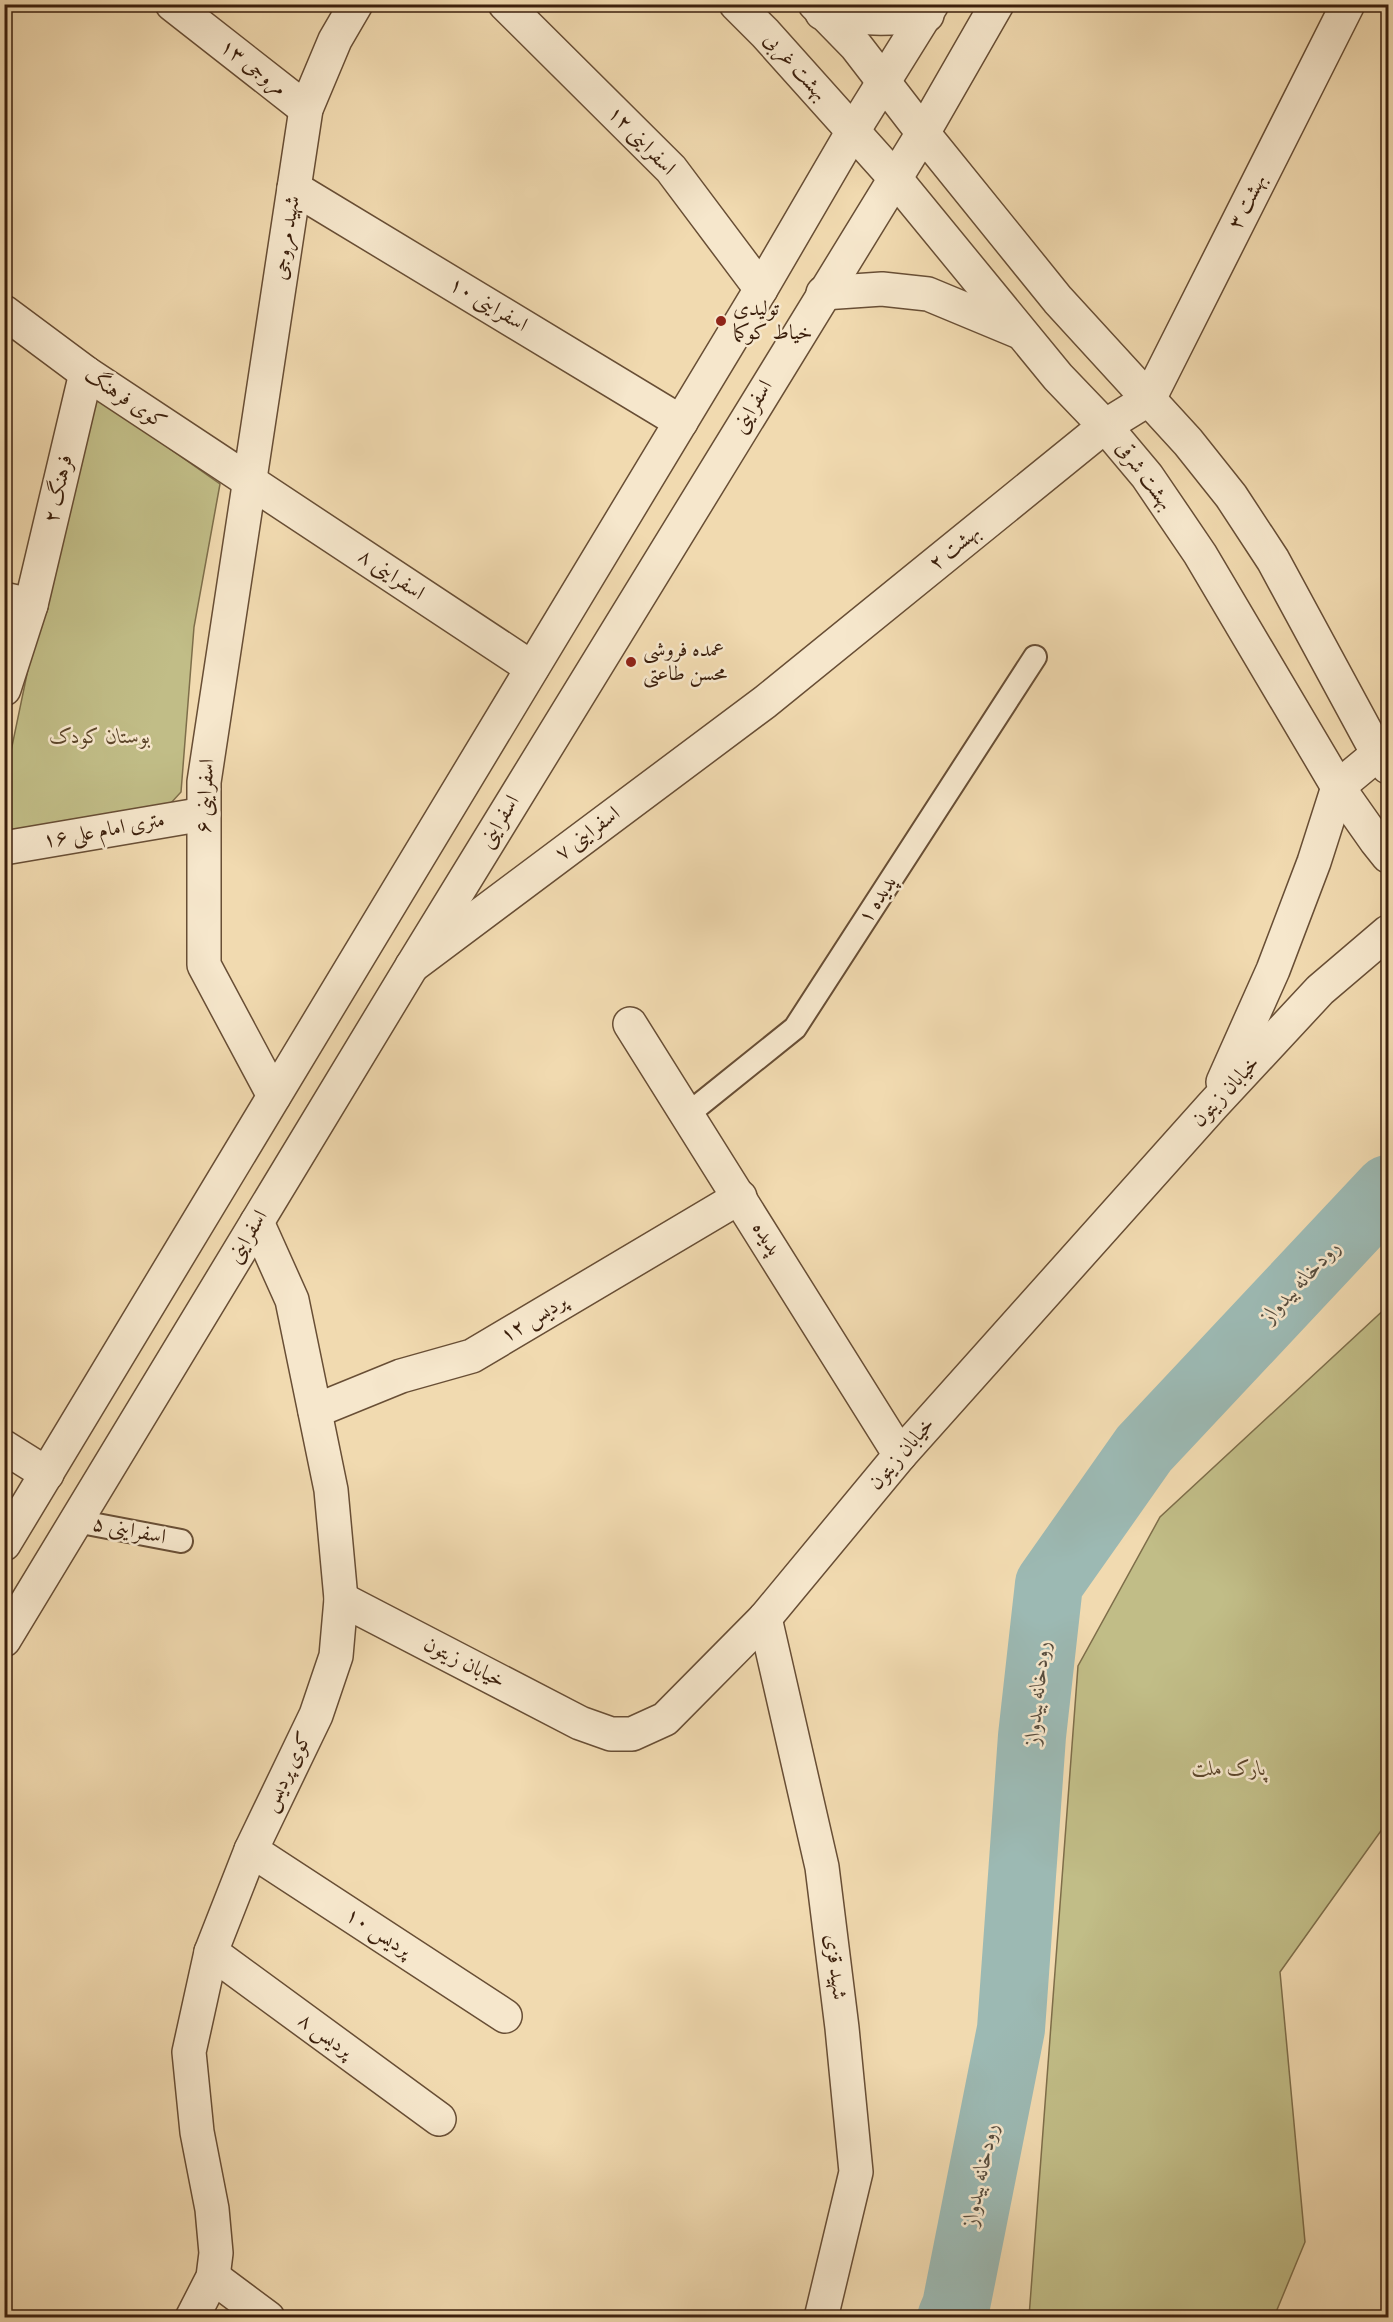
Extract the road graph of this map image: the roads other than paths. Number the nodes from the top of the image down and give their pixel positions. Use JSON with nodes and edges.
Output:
{"nodes":[{"id":1,"x":172,"y":4,"type":"edge"},
{"id":2,"x":356,"y":4,"type":"edge"},
{"id":3,"x":506,"y":4,"type":"edge"},
{"id":4,"x":736,"y":4,"type":"edge"},
{"id":5,"x":997,"y":4,"type":"edge"},
{"id":6,"x":1348,"y":4,"type":"edge"},
{"id":7,"x":818,"y":9,"type":"edge"},
{"id":8,"x":930,"y":10,"type":"edge"},
{"id":9,"x":884,"y":82,"type":"junction"},
{"id":10,"x":306,"y":109,"type":"junction"},
{"id":11,"x":853,"y":131,"type":"junction"},
{"id":12,"x":922,"y":133,"type":"junction"},
{"id":13,"x":894,"y":177,"type":"junction"},
{"id":14,"x":294,"y":188,"type":"junction"},
{"id":15,"x":761,"y":289,"type":"junction"},
{"id":16,"x":823,"y":292,"type":"junction"},
{"id":17,"x":4,"y":312,"type":"edge"},
{"id":18,"x":1021,"y":333,"type":"junction"},
{"id":19,"x":86,"y":373,"type":"junction"},
{"id":20,"x":1149,"y":399,"type":"junction"},
{"id":21,"x":681,"y":422,"type":"junction"},
{"id":22,"x":1105,"y":426,"type":"junction"},
{"id":23,"x":250,"y":481,"type":"junction"},
{"id":24,"x":18,"y":602,"type":"edge"},
{"id":25,"x":1035,"y":657,"type":"dead end"},
{"id":26,"x":532,"y":669,"type":"junction"},
{"id":27,"x":4,"y":689,"type":"edge"},
{"id":28,"x":765,"y":702,"type":"joint"},
{"id":29,"x":1384,"y":760,"type":"edge"},
{"id":30,"x":1338,"y":787,"type":"junction"},
{"id":31,"x":204,"y":814,"type":"junction"},
{"id":32,"x":4,"y":848,"type":"edge"},
{"id":33,"x":1389,"y":856,"type":"edge"},
{"id":34,"x":1389,"y":932,"type":"edge"},
{"id":35,"x":412,"y":966,"type":"junction"},
{"id":36,"x":630,"y":1024,"type":"dead end"},
{"id":37,"x":274,"y":1096,"type":"junction"},
{"id":38,"x":1213,"y":1105,"type":"junction"},
{"id":39,"x":688,"y":1114,"type":"junction"},
{"id":40,"x":740,"y":1197,"type":"junction"},
{"id":41,"x":257,"y":1222,"type":"junction"},
{"id":42,"x":315,"y":1411,"type":"junction"},
{"id":43,"x":4,"y":1447,"type":"edge"},
{"id":44,"x":900,"y":1455,"type":"junction"},
{"id":45,"x":46,"y":1474,"type":"junction"},
{"id":46,"x":76,"y":1521,"type":"junction"},
{"id":47,"x":181,"y":1541,"type":"dead end"},
{"id":48,"x":4,"y":1544,"type":"edge"},
{"id":49,"x":341,"y":1599,"type":"junction"},
{"id":50,"x":765,"y":1618,"type":"junction"},
{"id":51,"x":4,"y":1640,"type":"edge"},
{"id":52,"x":250,"y":1851,"type":"junction"},
{"id":53,"x":211,"y":1952,"type":"junction"},
{"id":54,"x":506,"y":2016,"type":"dead end"},
{"id":55,"x":439,"y":2119,"type":"dead end"},
{"id":56,"x":213,"y":2277,"type":"junction"},
{"id":57,"x":192,"y":2318,"type":"edge"},
{"id":58,"x":268,"y":2318,"type":"edge"},
{"id":59,"x":820,"y":2318,"type":"edge"}],
"edges":[{"from":1,"to":10,"type":"street","name":"مروجی ۱۳"},
{"from":2,"to":10,"type":"street","name":"شهید مروجی"},
{"from":3,"to":15,"type":"street","name":"اسفراینی ۱۲"},
{"from":4,"to":11,"type":"street","name":"بهشت غربی"},
{"from":5,"to":12,"type":"street","name":"اسفراینی"},
{"from":6,"to":20,"type":"street","name":"بهشت ۳"},
{"from":7,"to":8,"type":"street"},
{"from":7,"to":9,"type":"street"},
{"from":8,"to":9,"type":"street"},
{"from":9,"to":11,"type":"street"},
{"from":9,"to":12,"type":"street"},
{"from":10,"to":14,"type":"street","name":"شهید مروجی"},
{"from":11,"to":13,"type":"street","name":"بهشت شرقی"},
{"from":11,"to":15,"type":"street"},
{"from":12,"to":13,"type":"street","name":"اسفراینی"},
{"from":12,"to":20,"type":"street"},
{"from":13,"to":16,"type":"street","name":"اسفراینی"},
{"from":13,"to":18,"type":"street","name":"بهشت شرقی"},
{"from":14,"to":21,"type":"street","name":"اسفراینی ۱۰"},
{"from":14,"to":23,"type":"street","name":"شهید مروجی"},
{"from":15,"to":21,"type":"street"},
{"from":16,"to":18,"type":"street"},
{"from":16,"to":35,"type":"street","name":"اسفراینی"},
{"from":17,"to":19,"type":"street","name":"کوی فرهنگ"},
{"from":18,"to":22,"type":"street","name":"بهشت شرقی"},
{"from":19,"to":23,"type":"street","name":"کوی فرهنگ"},
{"from":19,"to":24,"type":"street","name":"فرهنگ ۲"},
{"from":20,"to":22,"type":"street","name":"بهشت ۲"},
{"from":20,"to":29,"type":"street"},
{"from":21,"to":26,"type":"street"},
{"from":22,"to":28,"type":"street","name":"بهشت ۲"},
{"from":22,"to":30,"type":"street","name":"بهشت شرقی"},
{"from":23,"to":26,"type":"street","name":"اسفراینی ۸"},
{"from":23,"to":31,"type":"street","name":"اسفراینی ۶"},
{"from":24,"to":27,"type":"street","name":"فرهنگ ۲"},
{"from":25,"to":39,"type":"lane","name":"پدیده ۱"},
{"from":26,"to":37,"type":"street"},
{"from":28,"to":35,"type":"street","name":"اسفراینی ۷"},
{"from":29,"to":30,"type":"street"},
{"from":30,"to":33,"type":"street","name":"بهشت شرقی"},
{"from":30,"to":38,"type":"street"},
{"from":31,"to":32,"type":"street","name":"۱۶ متری امام علی"},
{"from":31,"to":37,"type":"street","name":"اسفراینی ۶"},
{"from":34,"to":38,"type":"street","name":"خیابان زیتون"},
{"from":35,"to":41,"type":"street","name":"اسفراینی"},
{"from":36,"to":39,"type":"street","name":"پدیده"},
{"from":37,"to":45,"type":"street"},
{"from":38,"to":44,"type":"street","name":"خیابان زیتون"},
{"from":39,"to":40,"type":"street","name":"پدیده"},
{"from":40,"to":42,"type":"street","name":"پردیس ۱۲"},
{"from":40,"to":44,"type":"street","name":"پدیده"},
{"from":41,"to":42,"type":"street","name":"کوی پردیس"},
{"from":41,"to":46,"type":"street","name":"اسفراینی"},
{"from":42,"to":49,"type":"street","name":"کوی پردیس"},
{"from":43,"to":45,"type":"street"},
{"from":44,"to":50,"type":"street","name":"خیابان زیتون"},
{"from":45,"to":48,"type":"street"},
{"from":46,"to":47,"type":"lane","name":"اسفراینی ۵"},
{"from":46,"to":51,"type":"street","name":"اسفراینی"},
{"from":49,"to":50,"type":"street","name":"خیابان زیتون"},
{"from":49,"to":52,"type":"street","name":"کوی پردیس"},
{"from":50,"to":59,"type":"street","name":"شهید قزی"},
{"from":52,"to":53,"type":"street","name":"کوی پردیس"},
{"from":52,"to":54,"type":"street","name":"پردیس ۱۰"},
{"from":53,"to":55,"type":"street","name":"پردیس ۸"},
{"from":53,"to":56,"type":"street","name":"کوی پردیس"},
{"from":56,"to":57,"type":"street","name":"کوی پردیس"},
{"from":56,"to":58,"type":"street"}]}
